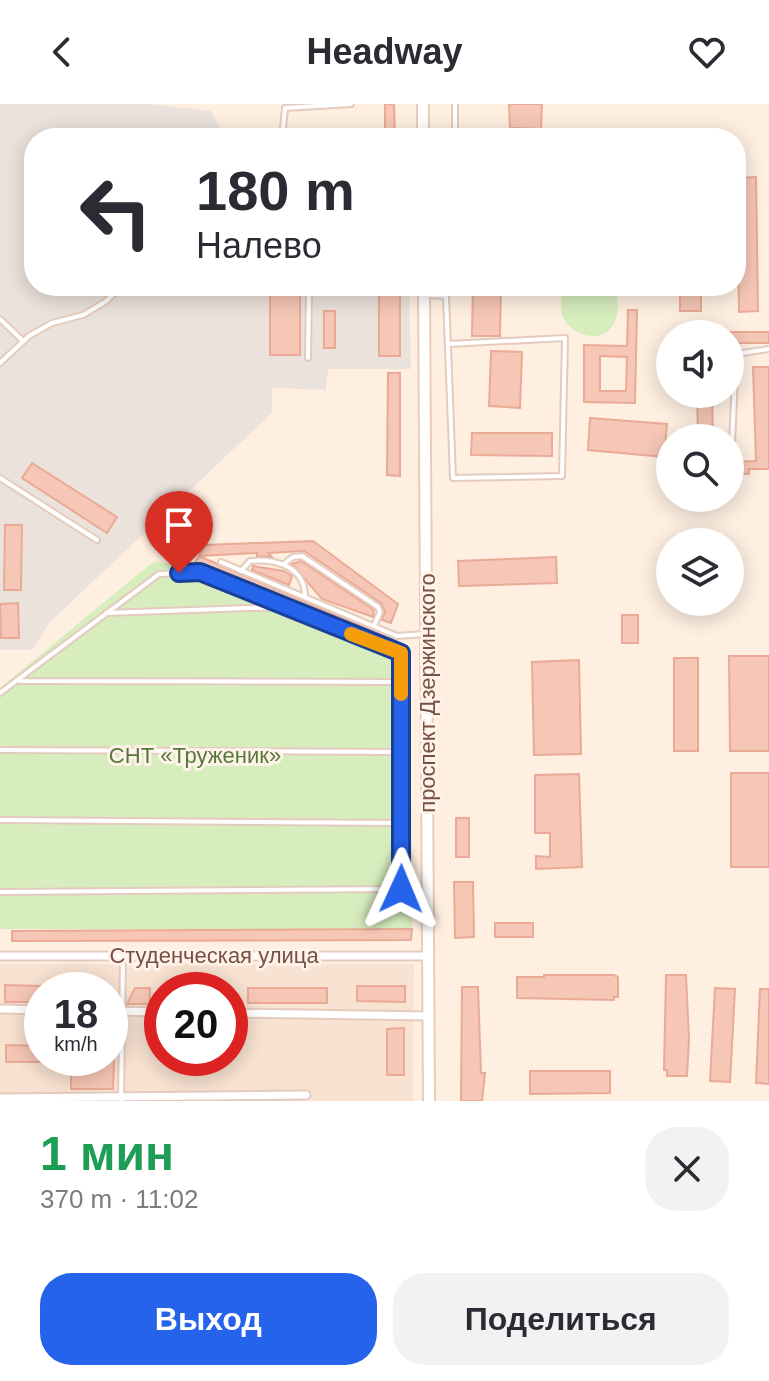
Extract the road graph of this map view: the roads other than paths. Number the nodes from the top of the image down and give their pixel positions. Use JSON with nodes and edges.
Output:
{"nodes":[{"id":1,"x":351,"y":104,"type":"edge"},
{"id":2,"x":423,"y":104,"type":"edge"},
{"id":3,"x":455,"y":104,"type":"edge"},
{"id":4,"x":283,"y":128,"type":"edge"},
{"id":5,"x":423,"y":128,"type":"edge"},
{"id":6,"x":455,"y":128,"type":"edge"},
{"id":7,"x":110,"y":296,"type":"edge"},
{"id":8,"x":309,"y":296,"type":"edge"},
{"id":9,"x":424,"y":296,"type":"edge"},
{"id":10,"x":446,"y":296,"type":"edge"},
{"id":11,"x":0,"y":319,"type":"edge"},
{"id":12,"x":23,"y":341,"type":"junction"},
{"id":13,"x":448,"y":344,"type":"junction"},
{"id":14,"x":769,"y":349,"type":"edge"},
{"id":15,"x":308,"y":358,"type":"dead end"},
{"id":16,"x":0,"y":363,"type":"edge"},
{"id":17,"x":733,"y":424,"type":"edge"},
{"id":18,"x":0,"y":478,"type":"edge"},
{"id":19,"x":97,"y":540,"type":"dead end"},
{"id":20,"x":221,"y":562,"type":"dead end"},
{"id":21,"x":284,"y":564,"type":"junction"},
{"id":22,"x":241,"y":571,"type":"junction"},
{"id":23,"x":305,"y":597,"type":"junction"},
{"id":24,"x":284,"y":607,"type":"junction"},
{"id":25,"x":104,"y":613,"type":"junction"},
{"id":26,"x":374,"y":626,"type":"junction"},
{"id":27,"x":427,"y":633,"type":"junction"},
{"id":28,"x":18,"y":681,"type":"junction"},
{"id":29,"x":400,"y":682,"type":"junction"},
{"id":30,"x":0,"y":693,"type":"edge"},
{"id":31,"x":0,"y":750,"type":"edge"},
{"id":32,"x":402,"y":752,"type":"junction"},
{"id":33,"x":0,"y":820,"type":"edge"},
{"id":34,"x":402,"y":823,"type":"junction"},
{"id":35,"x":0,"y":892,"type":"edge"},
{"id":36,"x":123,"y":955,"type":"junction"},
{"id":37,"x":0,"y":956,"type":"edge"},
{"id":38,"x":429,"y":956,"type":"junction"},
{"id":39,"x":123,"y":972,"type":"edge"},
{"id":40,"x":0,"y":1009,"type":"edge"},
{"id":41,"x":24,"y":1010,"type":"edge"},
{"id":42,"x":248,"y":1013,"type":"edge"},
{"id":43,"x":428,"y":1016,"type":"junction"},
{"id":44,"x":121,"y":1076,"type":"edge"},
{"id":45,"x":0,"y":1098,"type":"edge"},
{"id":46,"x":306,"y":1098,"type":"edge"},
{"id":47,"x":121,"y":1099,"type":"edge"},
{"id":48,"x":429,"y":1101,"type":"edge"}],
"edges":[{"from":1,"to":4,"type":"lane"},
{"from":2,"to":5,"type":"main road"},
{"from":3,"to":6,"type":"lane"},
{"from":7,"to":12,"type":"lane"},
{"from":8,"to":15,"type":"lane"},
{"from":9,"to":27,"type":"main road","name":"проспект Дзержинского"},
{"from":10,"to":13,"type":"lane"},
{"from":11,"to":12,"type":"lane"},
{"from":12,"to":16,"type":"lane"},
{"from":13,"to":13,"type":"lane"},
{"from":14,"to":17,"type":"lane"},
{"from":18,"to":19,"type":"lane"},
{"from":20,"to":22,"type":"lane"},
{"from":21,"to":22,"type":"lane"},
{"from":21,"to":23,"type":"lane"},
{"from":21,"to":26,"type":"lane"},
{"from":22,"to":23,"type":"lane"},
{"from":23,"to":26,"type":"lane"},
{"from":24,"to":25,"type":"lane"},
{"from":24,"to":25,"type":"lane"},
{"from":24,"to":29,"type":"lane"},
{"from":25,"to":28,"type":"lane"},
{"from":26,"to":27,"type":"lane"},
{"from":27,"to":38,"type":"main road","name":"проспект Дзержинского"},
{"from":28,"to":29,"type":"lane"},
{"from":28,"to":30,"type":"lane"},
{"from":29,"to":32,"type":"lane"},
{"from":31,"to":32,"type":"lane"},
{"from":32,"to":34,"type":"lane"},
{"from":33,"to":34,"type":"lane"},
{"from":34,"to":35,"type":"lane"},
{"from":36,"to":37,"type":"street","name":"Студенческая улица"},
{"from":36,"to":38,"type":"street","name":"Студенческая улица"},
{"from":36,"to":39,"type":"lane"},
{"from":38,"to":43,"type":"main road","name":"проспект Дзержинского"},
{"from":40,"to":41,"type":"street"},
{"from":42,"to":43,"type":"street"},
{"from":43,"to":48,"type":"main road","name":"проспект Дзержинского"},
{"from":44,"to":47,"type":"lane"},
{"from":45,"to":47,"type":"street"},
{"from":46,"to":47,"type":"street"}]}
